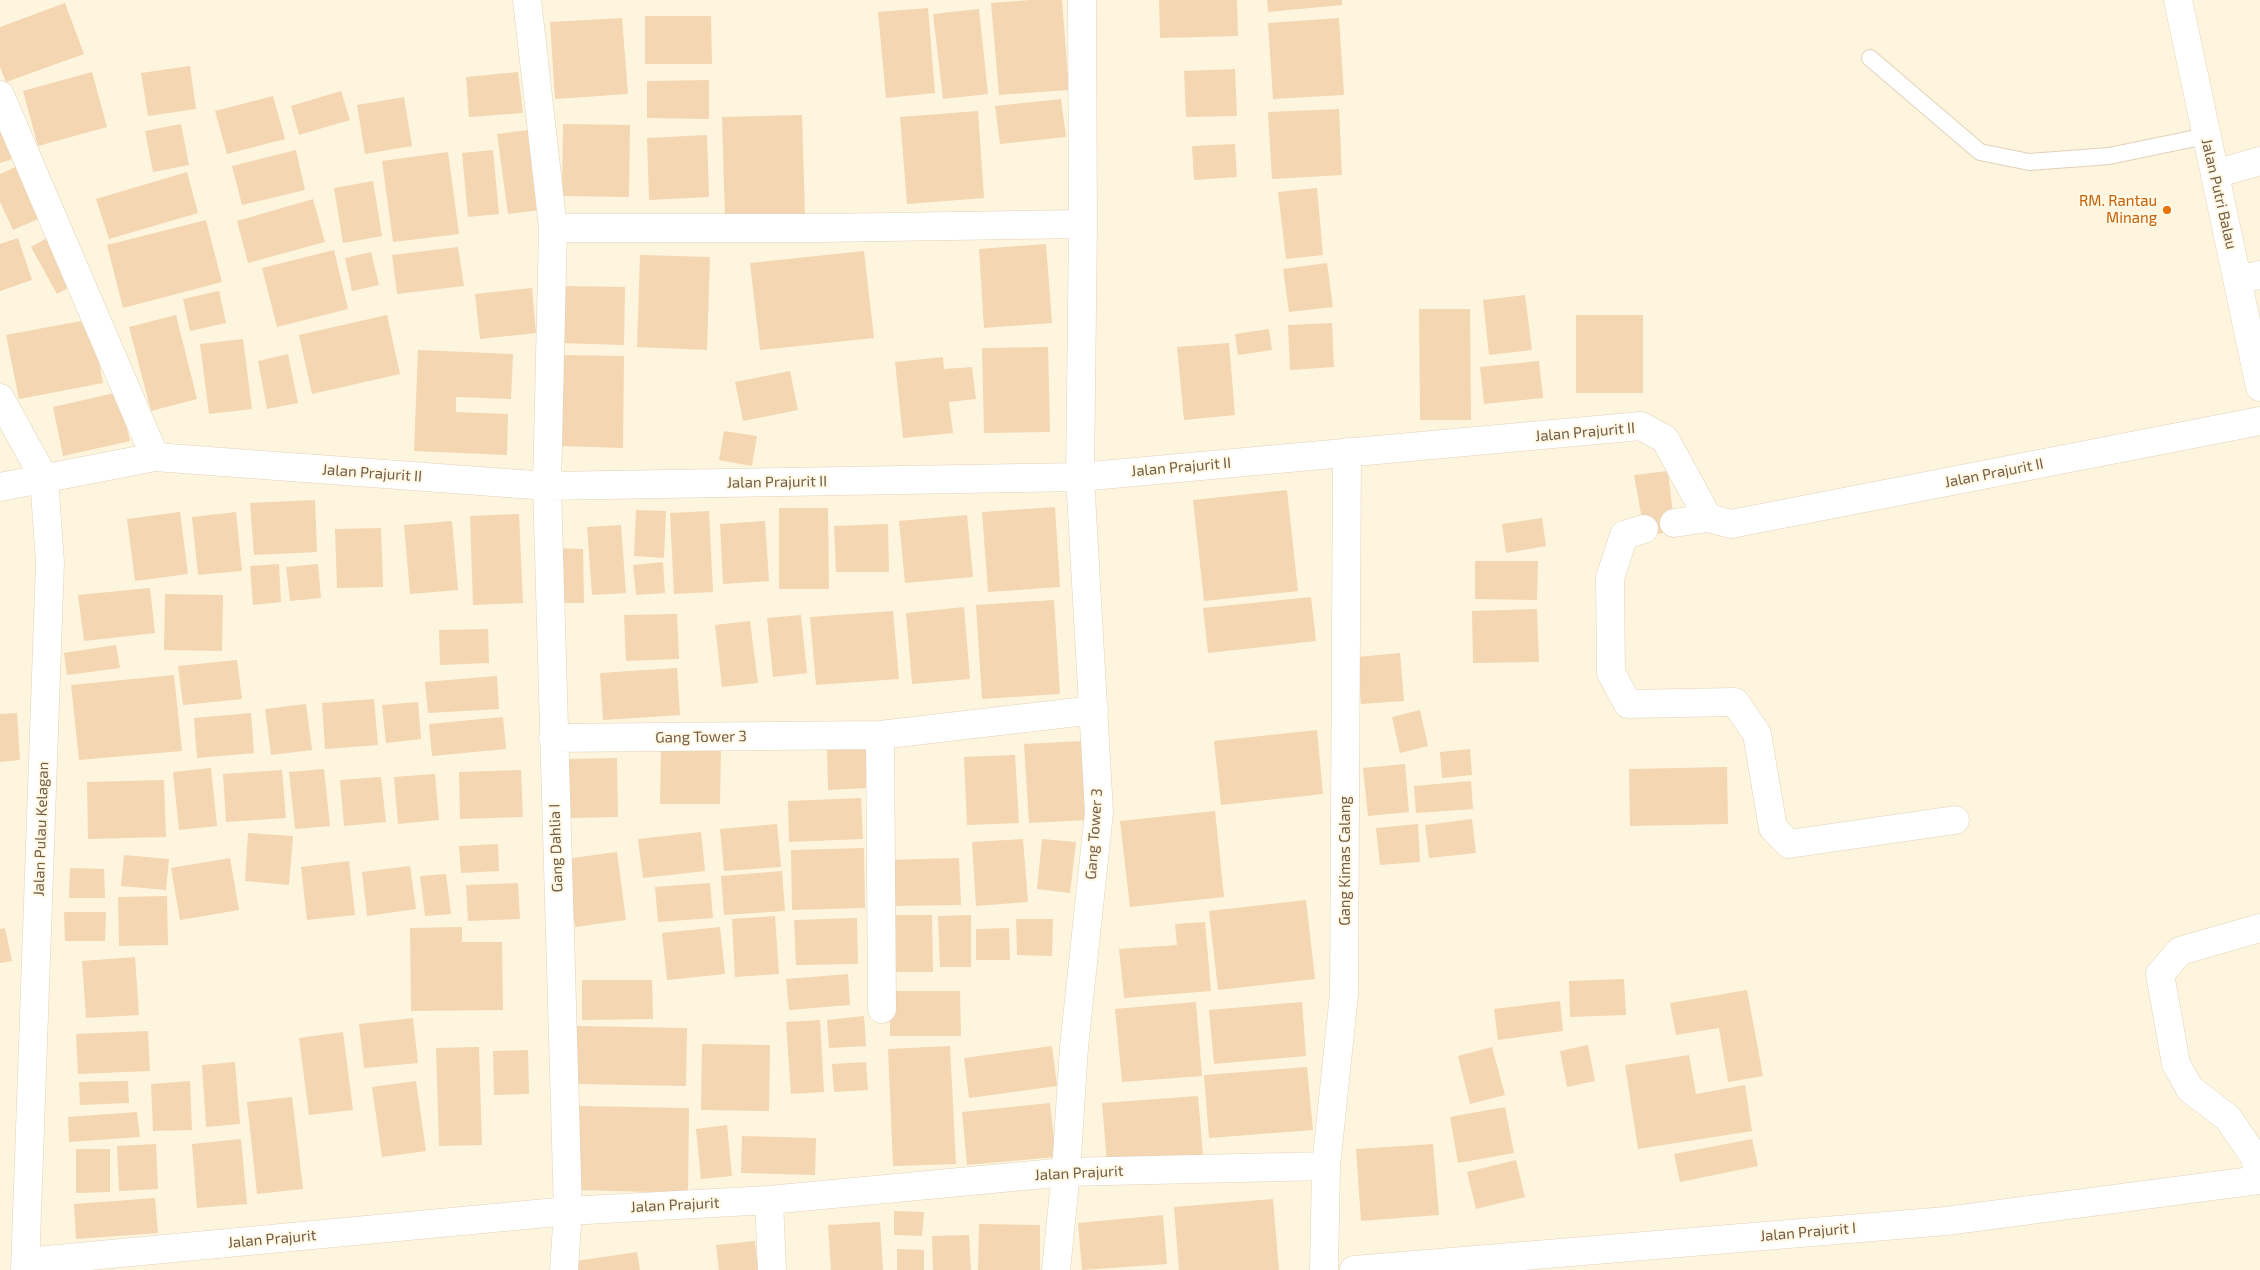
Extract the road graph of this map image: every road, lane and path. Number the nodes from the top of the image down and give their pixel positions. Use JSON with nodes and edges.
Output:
{"nodes":[{"id":1,"x":527,"y":0,"type":"edge"},
{"id":2,"x":1082,"y":0,"type":"edge"},
{"id":3,"x":2178,"y":0,"type":"edge"},
{"id":4,"x":1870,"y":58,"type":"dead end"},
{"id":5,"x":0,"y":95,"type":"edge"},
{"id":6,"x":2206,"y":136,"type":"junction"},
{"id":7,"x":2260,"y":161,"type":"edge"},
{"id":8,"x":2215,"y":174,"type":"junction"},
{"id":9,"x":1083,"y":224,"type":"junction"},
{"id":10,"x":552,"y":228,"type":"junction"},
{"id":11,"x":2249,"y":278,"type":"edge"},
{"id":12,"x":2260,"y":387,"type":"edge"},
{"id":13,"x":0,"y":398,"type":"edge"},
{"id":14,"x":2260,"y":421,"type":"edge"},
{"id":15,"x":1347,"y":452,"type":"junction"},
{"id":16,"x":155,"y":457,"type":"junction"},
{"id":17,"x":1080,"y":477,"type":"junction"},
{"id":18,"x":44,"y":478,"type":"junction"},
{"id":19,"x":547,"y":486,"type":"junction"},
{"id":20,"x":0,"y":487,"type":"edge"},
{"id":21,"x":1708,"y":518,"type":"junction"},
{"id":22,"x":1674,"y":523,"type":"dead end"},
{"id":23,"x":1644,"y":529,"type":"dead end"},
{"id":24,"x":1094,"y":710,"type":"junction"},
{"id":25,"x":880,"y":735,"type":"junction"},
{"id":26,"x":553,"y":738,"type":"junction"},
{"id":27,"x":1956,"y":820,"type":"dead end"},
{"id":28,"x":2260,"y":928,"type":"edge"},
{"id":29,"x":882,"y":1008,"type":"dead end"},
{"id":30,"x":1326,"y":1166,"type":"junction"},
{"id":31,"x":1066,"y":1172,"type":"junction"},
{"id":32,"x":2260,"y":1175,"type":"edge"},
{"id":33,"x":2260,"y":1180,"type":"edge"},
{"id":34,"x":769,"y":1200,"type":"junction"},
{"id":35,"x":568,"y":1211,"type":"junction"},
{"id":36,"x":25,"y":1266,"type":"edge"},
{"id":37,"x":564,"y":1270,"type":"edge"},
{"id":38,"x":772,"y":1270,"type":"edge"},
{"id":39,"x":1056,"y":1270,"type":"edge"},
{"id":40,"x":1324,"y":1270,"type":"edge"},
{"id":41,"x":1354,"y":1270,"type":"edge"}],
"edges":[{"from":1,"to":10,"type":"street","name":"Gang Dahlia I"},
{"from":2,"to":9,"type":"street"},
{"from":3,"to":6,"type":"street","name":"Jalan Putri Balau"},
{"from":4,"to":6,"type":"lane"},
{"from":5,"to":16,"type":"street"},
{"from":6,"to":8,"type":"street","name":"Jalan Putri Balau"},
{"from":7,"to":8,"type":"street"},
{"from":8,"to":11,"type":"street","name":"Jalan Putri Balau"},
{"from":9,"to":10,"type":"street"},
{"from":9,"to":17,"type":"street"},
{"from":10,"to":19,"type":"street","name":"Gang Dahlia I"},
{"from":11,"to":12,"type":"street","name":"Jalan Putri Balau"},
{"from":13,"to":18,"type":"street","name":"Jalan Pulau Kelagan"},
{"from":14,"to":21,"type":"street","name":"Jalan Prajurit II"},
{"from":15,"to":17,"type":"street","name":"Jalan Prajurit II"},
{"from":15,"to":21,"type":"street","name":"Jalan Prajurit II"},
{"from":15,"to":30,"type":"street","name":"Gang Kimas Calang"},
{"from":16,"to":18,"type":"street","name":"Jalan Prajurit II"},
{"from":16,"to":19,"type":"street","name":"Jalan Prajurit II"},
{"from":17,"to":19,"type":"street","name":"Jalan Prajurit II"},
{"from":17,"to":24,"type":"street"},
{"from":18,"to":20,"type":"street","name":"Jalan Prajurit II"},
{"from":18,"to":36,"type":"street","name":"Jalan Pulau Kelagan"},
{"from":19,"to":26,"type":"street","name":"Gang Dahlia I"},
{"from":21,"to":22,"type":"street"},
{"from":23,"to":27,"type":"street"},
{"from":24,"to":25,"type":"street","name":"Gang Tower 3"},
{"from":24,"to":31,"type":"street","name":"Gang Tower 3"},
{"from":25,"to":26,"type":"street","name":"Gang Tower 3"},
{"from":25,"to":29,"type":"street"},
{"from":26,"to":35,"type":"street","name":"Gang Dahlia I"},
{"from":28,"to":32,"type":"street"},
{"from":30,"to":31,"type":"street","name":"Jalan Prajurit"},
{"from":30,"to":40,"type":"street","name":"Gang Kimas Calang"},
{"from":31,"to":34,"type":"street","name":"Jalan Prajurit"},
{"from":31,"to":39,"type":"street","name":"Gang Tower 3"},
{"from":33,"to":41,"type":"street","name":"Jalan Prajurit I"},
{"from":34,"to":35,"type":"street","name":"Jalan Prajurit"},
{"from":34,"to":38,"type":"street"},
{"from":35,"to":36,"type":"street","name":"Jalan Prajurit"},
{"from":35,"to":37,"type":"street","name":"Gang Dahlia I"}]}
